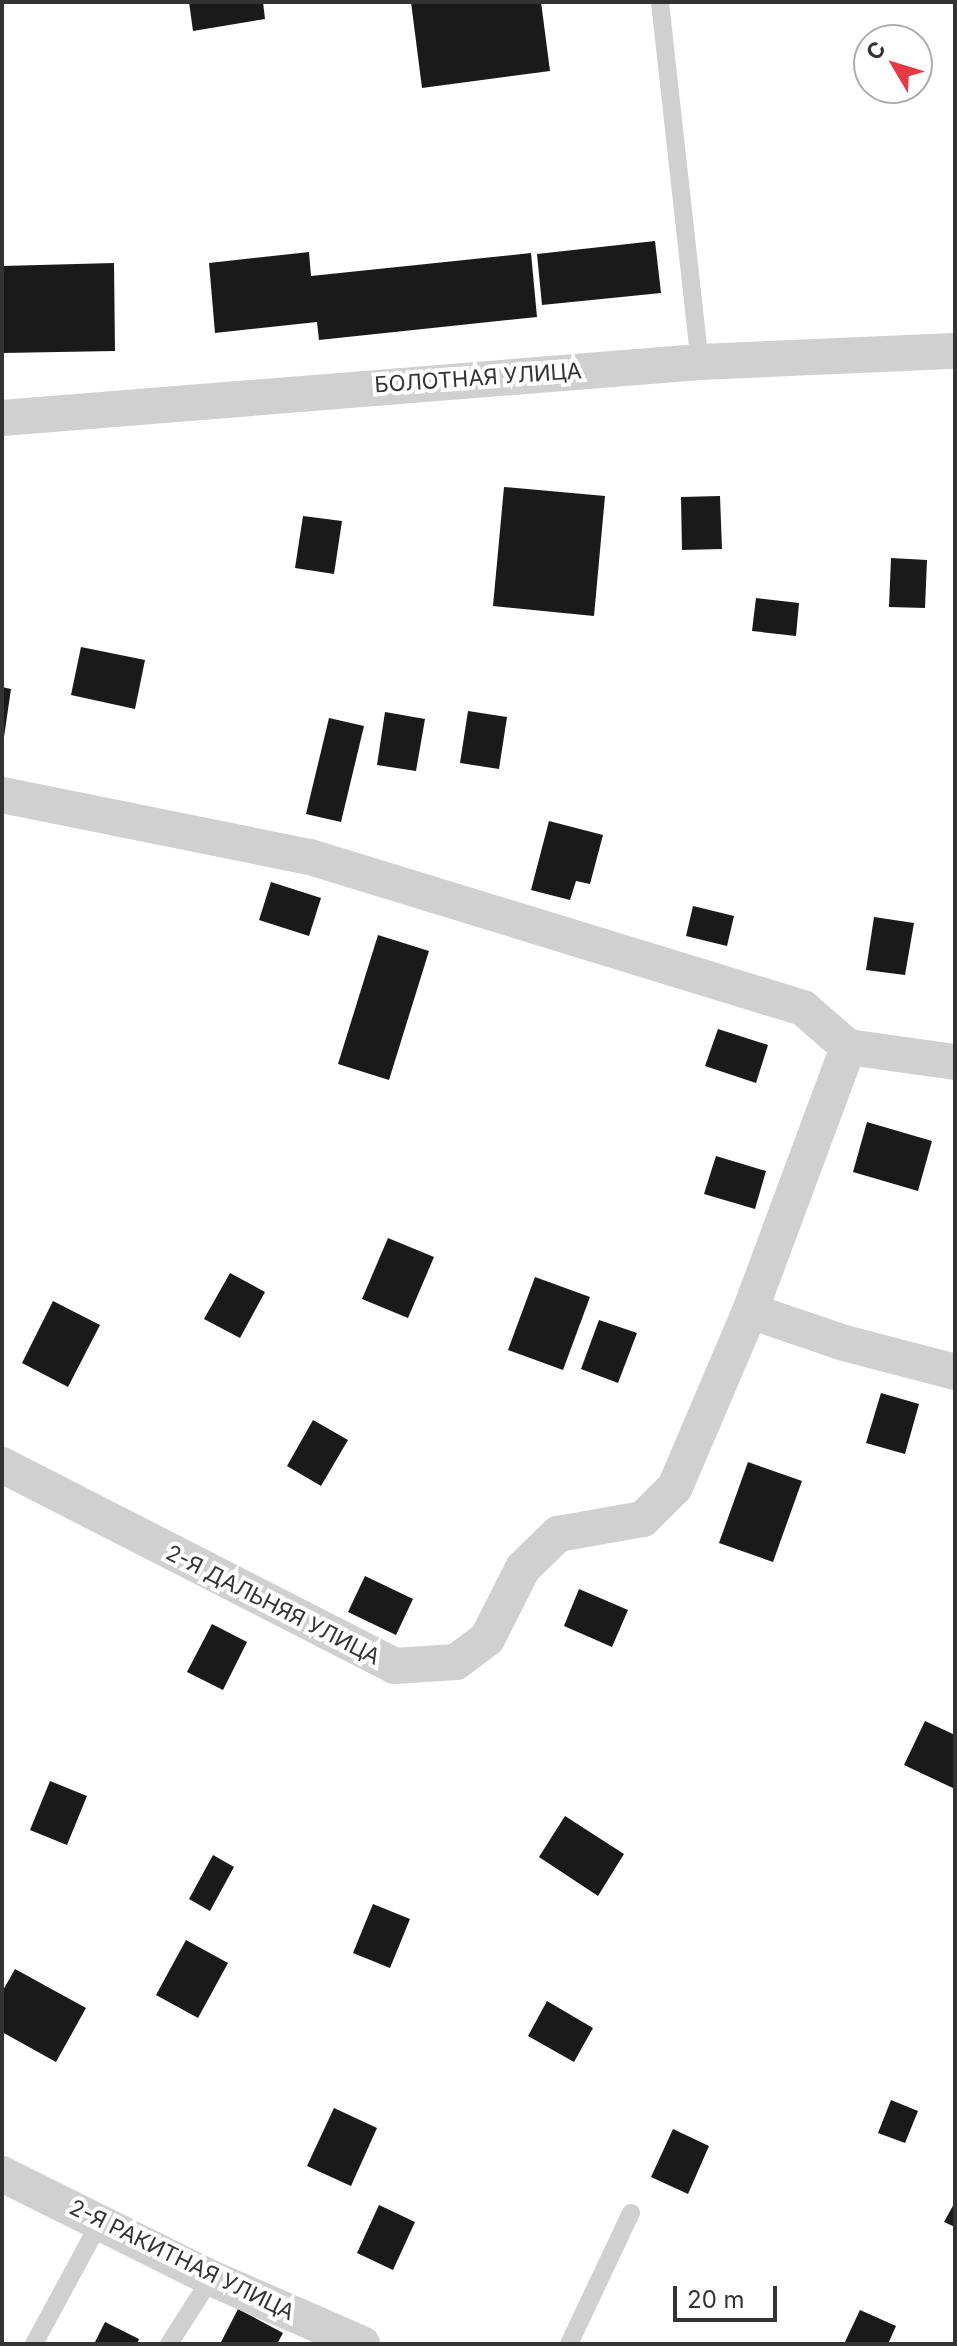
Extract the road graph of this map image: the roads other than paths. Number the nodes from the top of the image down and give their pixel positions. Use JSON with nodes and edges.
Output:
{"nodes":[{"id":1,"x":660,"y":2,"type":"edge"},
{"id":2,"x":955,"y":351,"type":"edge"},
{"id":3,"x":700,"y":362,"type":"junction"},
{"id":4,"x":2,"y":418,"type":"edge"},
{"id":5,"x":2,"y":795,"type":"edge"},
{"id":6,"x":848,"y":1047,"type":"junction"},
{"id":7,"x":955,"y":1062,"type":"edge"},
{"id":8,"x":750,"y":1311,"type":"junction"},
{"id":9,"x":955,"y":1372,"type":"edge"},
{"id":10,"x":2,"y":1465,"type":"edge"},
{"id":11,"x":2,"y":2174,"type":"edge"},
{"id":12,"x":631,"y":2213,"type":"dead end"},
{"id":13,"x":101,"y":2220,"type":"junction"},
{"id":14,"x":211,"y":2278,"type":"junction"},
{"id":15,"x":34,"y":2344,"type":"edge"},
{"id":16,"x":169,"y":2344,"type":"edge"},
{"id":17,"x":362,"y":2344,"type":"edge"},
{"id":18,"x":569,"y":2344,"type":"edge"}],
"edges":[{"from":1,"to":3,"type":"lane"},
{"from":2,"to":3,"type":"street","name":"БОЛОТНАЯ УЛИЦА"},
{"from":3,"to":4,"type":"street","name":"БОЛОТНАЯ УЛИЦА"},
{"from":5,"to":6,"type":"street"},
{"from":6,"to":7,"type":"street"},
{"from":6,"to":8,"type":"street","name":"2-Я ДАЛЬНЯЯ УЛИЦА"},
{"from":8,"to":9,"type":"street"},
{"from":8,"to":10,"type":"street","name":"2-Я ДАЛЬНЯЯ УЛИЦА"},
{"from":11,"to":13,"type":"street","name":"2-Я РАКИТНАЯ УЛИЦА"},
{"from":12,"to":18,"type":"lane"},
{"from":13,"to":14,"type":"street","name":"2-Я РАКИТНАЯ УЛИЦА"},
{"from":13,"to":15,"type":"lane"},
{"from":14,"to":16,"type":"lane"},
{"from":14,"to":17,"type":"street","name":"2-Я РАКИТНАЯ УЛИЦА"}]}
